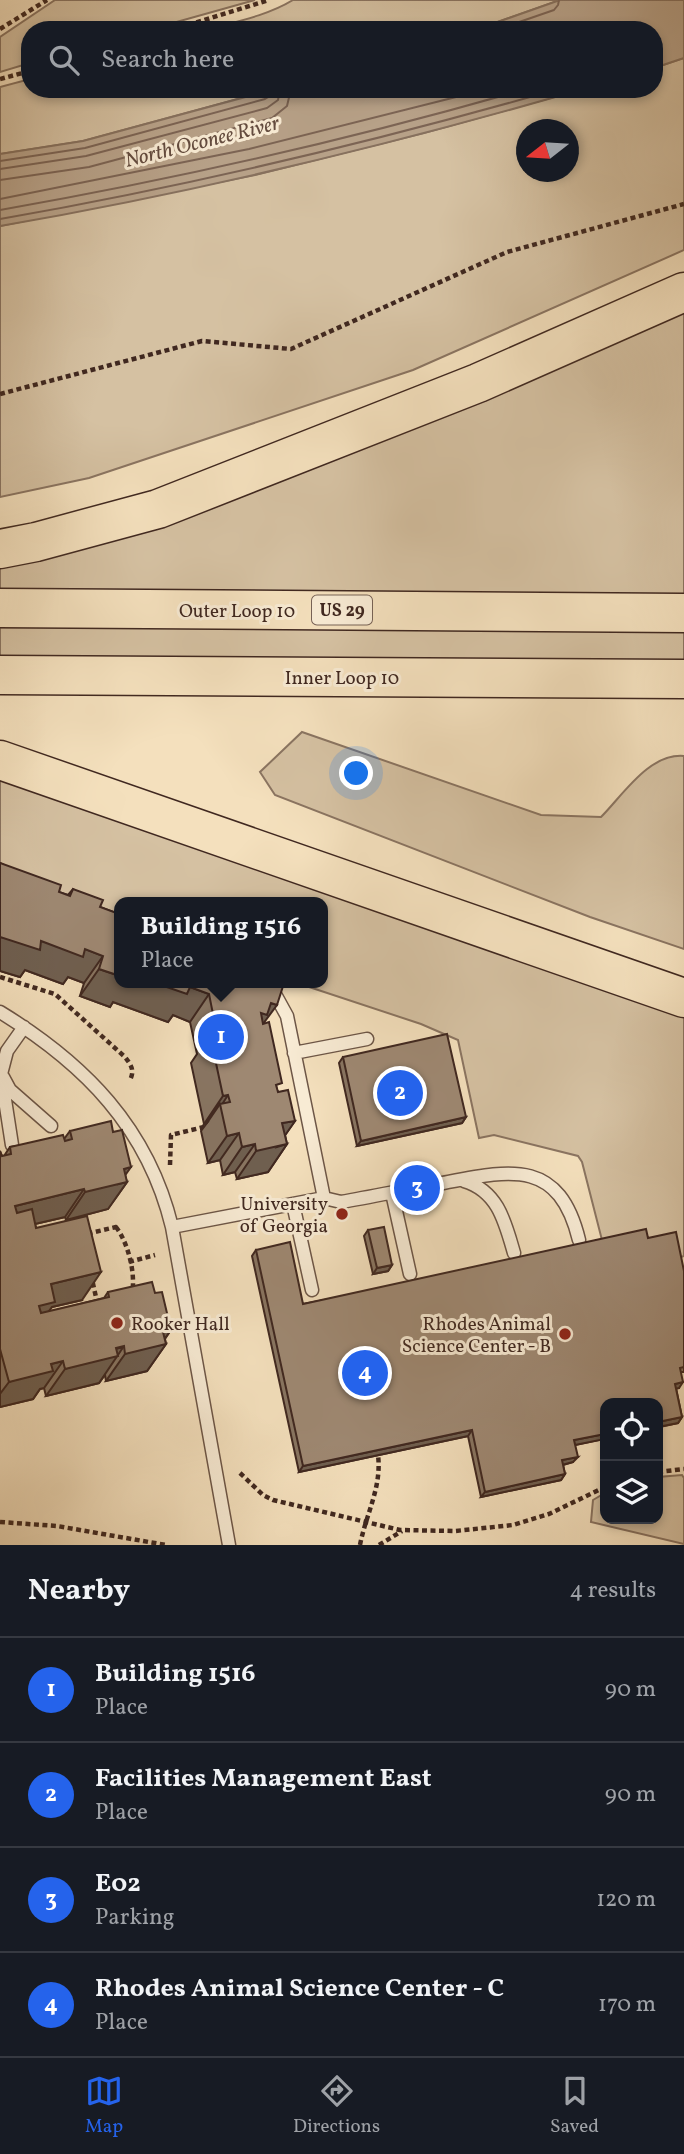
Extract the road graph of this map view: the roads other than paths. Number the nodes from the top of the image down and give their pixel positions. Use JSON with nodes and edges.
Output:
{"nodes":[{"id":1,"x":684,"y":292,"type":"edge"},
{"id":2,"x":0,"y":549,"type":"edge"},
{"id":3,"x":0,"y":608,"type":"edge"},
{"id":4,"x":684,"y":613,"type":"edge"},
{"id":5,"x":0,"y":675,"type":"edge"},
{"id":6,"x":684,"y":679,"type":"edge"},
{"id":7,"x":0,"y":760,"type":"edge"},
{"id":8,"x":268,"y":988,"type":"edge"},
{"id":9,"x":684,"y":998,"type":"edge"},
{"id":10,"x":0,"y":1012,"type":"edge"},
{"id":11,"x":24,"y":1027,"type":"junction"},
{"id":12,"x":367,"y":1039,"type":"dead end"},
{"id":13,"x":294,"y":1053,"type":"junction"},
{"id":14,"x":1,"y":1074,"type":"edge"},
{"id":15,"x":51,"y":1126,"type":"dead end"},
{"id":16,"x":12,"y":1145,"type":"edge"},
{"id":17,"x":460,"y":1180,"type":"junction"},
{"id":18,"x":392,"y":1193,"type":"junction"},
{"id":19,"x":324,"y":1198,"type":"junction"},
{"id":20,"x":293,"y":1204,"type":"junction"},
{"id":21,"x":172,"y":1227,"type":"junction"},
{"id":22,"x":579,"y":1240,"type":"dead end"},
{"id":23,"x":514,"y":1253,"type":"dead end"},
{"id":24,"x":410,"y":1274,"type":"dead end"},
{"id":25,"x":312,"y":1290,"type":"dead end"},
{"id":26,"x":229,"y":1545,"type":"edge"}],
"edges":[{"from":1,"to":2,"type":"highway"},
{"from":3,"to":4,"type":"highway","name":"Outer Loop 10","number":"US 29"},
{"from":5,"to":6,"type":"highway","name":"Inner Loop 10"},
{"from":7,"to":9,"type":"highway"},
{"from":8,"to":13,"type":"lane"},
{"from":10,"to":11,"type":"lane"},
{"from":11,"to":14,"type":"lane"},
{"from":11,"to":21,"type":"lane"},
{"from":12,"to":13,"type":"lane"},
{"from":13,"to":19,"type":"lane"},
{"from":14,"to":15,"type":"lane"},
{"from":14,"to":16,"type":"lane"},
{"from":17,"to":18,"type":"lane"},
{"from":17,"to":22,"type":"lane"},
{"from":17,"to":23,"type":"lane"},
{"from":18,"to":19,"type":"lane"},
{"from":18,"to":24,"type":"lane"},
{"from":19,"to":20,"type":"lane"},
{"from":20,"to":21,"type":"lane"},
{"from":20,"to":25,"type":"lane"},
{"from":21,"to":26,"type":"lane"}]}
